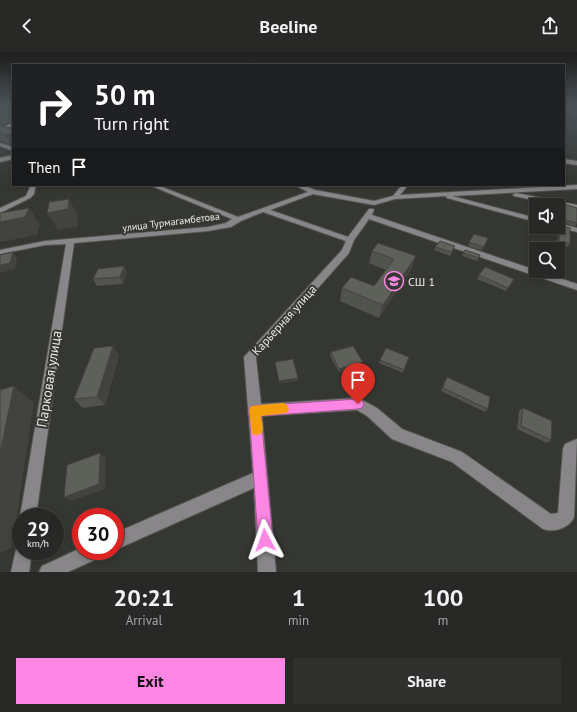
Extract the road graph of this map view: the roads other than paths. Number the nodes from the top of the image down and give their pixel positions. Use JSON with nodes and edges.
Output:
{"nodes":[{"id":1,"x":0,"y":144,"type":"edge"},
{"id":2,"x":12,"y":147,"type":"edge"},
{"id":3,"x":0,"y":150,"type":"edge"},
{"id":4,"x":12,"y":156,"type":"edge"},
{"id":5,"x":0,"y":160,"type":"edge"},
{"id":6,"x":565,"y":161,"type":"edge"},
{"id":7,"x":577,"y":163,"type":"edge"},
{"id":8,"x":34,"y":186,"type":"edge"},
{"id":9,"x":155,"y":186,"type":"edge"},
{"id":10,"x":300,"y":186,"type":"edge"},
{"id":11,"x":404,"y":186,"type":"edge"},
{"id":12,"x":577,"y":187,"type":"edge"},
{"id":13,"x":313,"y":192,"type":"junction"},
{"id":14,"x":498,"y":192,"type":"junction"},
{"id":15,"x":439,"y":194,"type":"junction"},
{"id":16,"x":395,"y":197,"type":"junction"},
{"id":17,"x":374,"y":203,"type":"junction"},
{"id":18,"x":577,"y":207,"type":"edge"},
{"id":19,"x":266,"y":210,"type":"junction"},
{"id":20,"x":0,"y":211,"type":"edge"},
{"id":21,"x":368,"y":216,"type":"junction"},
{"id":22,"x":529,"y":218,"type":"edge"},
{"id":23,"x":238,"y":219,"type":"junction"},
{"id":24,"x":565,"y":227,"type":"edge"},
{"id":25,"x":577,"y":230,"type":"edge"},
{"id":26,"x":350,"y":240,"type":"junction"},
{"id":27,"x":70,"y":242,"type":"junction"},
{"id":28,"x":0,"y":252,"type":"edge"},
{"id":29,"x":577,"y":287,"type":"edge"},
{"id":30,"x":255,"y":410,"type":"junction"},
{"id":31,"x":577,"y":446,"type":"edge"},
{"id":32,"x":261,"y":477,"type":"junction"},
{"id":33,"x":29,"y":508,"type":"edge"},
{"id":34,"x":124,"y":538,"type":"edge"},
{"id":35,"x":22,"y":560,"type":"edge"},
{"id":36,"x":75,"y":560,"type":"edge"},
{"id":37,"x":20,"y":572,"type":"edge"},
{"id":38,"x":48,"y":572,"type":"edge"},
{"id":39,"x":267,"y":572,"type":"edge"}],
"edges":[{"from":1,"to":2,"type":"street"},
{"from":2,"to":3,"type":"street"},
{"from":4,"to":5,"type":"street"},
{"from":6,"to":7,"type":"street"},
{"from":8,"to":20,"type":"street"},
{"from":9,"to":23,"type":"street"},
{"from":10,"to":13,"type":"street"},
{"from":11,"to":16,"type":"street"},
{"from":12,"to":14,"type":"street"},
{"from":13,"to":17,"type":"street"},
{"from":13,"to":19,"type":"street","name":"улица Турмагамбетова"},
{"from":14,"to":15,"type":"street"},
{"from":14,"to":18,"type":"street"},
{"from":15,"to":16,"type":"street"},
{"from":15,"to":22,"type":"street"},
{"from":16,"to":17,"type":"street"},
{"from":17,"to":21,"type":"street","name":"Карьерная улица"},
{"from":19,"to":23,"type":"street","name":"улица Турмагамбетова"},
{"from":19,"to":26,"type":"street"},
{"from":21,"to":26,"type":"street","name":"Карьерная улица"},
{"from":21,"to":29,"type":"street"},
{"from":23,"to":27,"type":"street","name":"улица Турмагамбетова"},
{"from":24,"to":25,"type":"street"},
{"from":26,"to":30,"type":"street","name":"Карьерная улица"},
{"from":27,"to":28,"type":"street","name":"улица Турмагамбетова"},
{"from":27,"to":33,"type":"street","name":"Парковая улица"},
{"from":30,"to":31,"type":"street"},
{"from":30,"to":32,"type":"street","name":"Карьерная улица"},
{"from":32,"to":34,"type":"street"},
{"from":32,"to":39,"type":"street","name":"Карьерная улица"},
{"from":35,"to":37,"type":"street"},
{"from":36,"to":38,"type":"street"}]}
